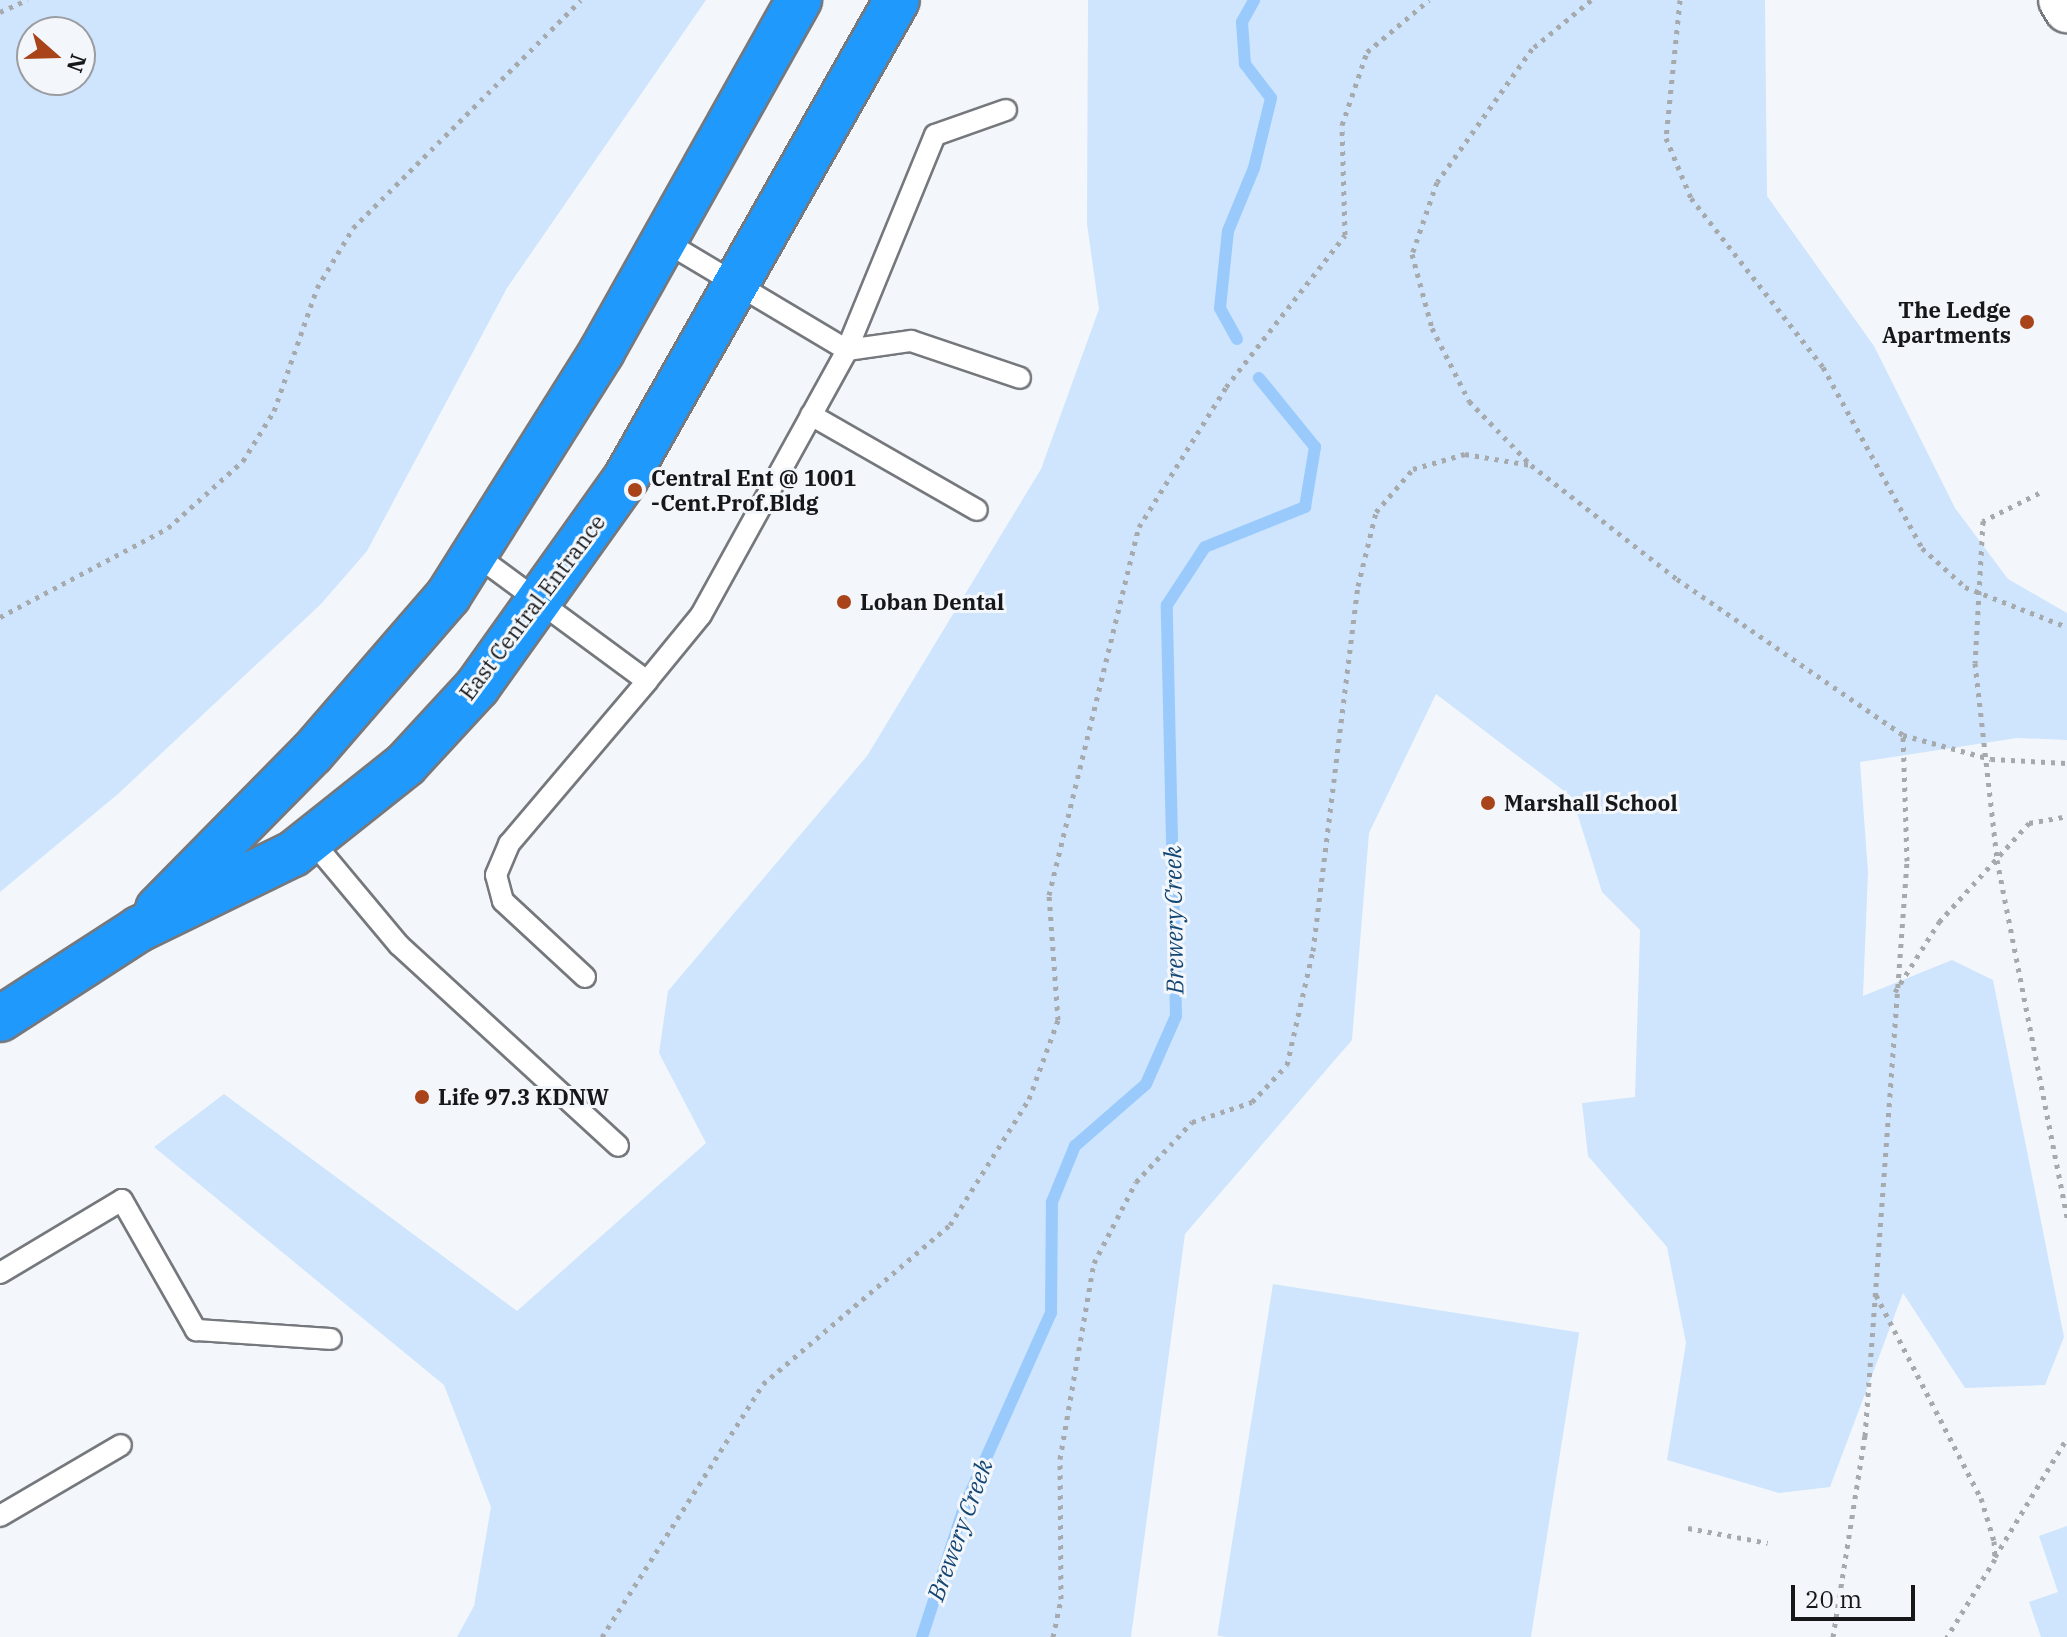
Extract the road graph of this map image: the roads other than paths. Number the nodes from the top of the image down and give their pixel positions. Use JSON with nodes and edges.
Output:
{"nodes":[{"id":1,"x":799,"y":0,"type":"edge"},
{"id":2,"x":897,"y":0,"type":"edge"},
{"id":3,"x":2061,"y":0,"type":"edge"},
{"id":4,"x":2067,"y":10,"type":"edge"},
{"id":5,"x":1006,"y":110,"type":"dead end"},
{"id":6,"x":664,"y":241,"type":"junction"},
{"id":7,"x":736,"y":285,"type":"junction"},
{"id":8,"x":847,"y":350,"type":"junction"},
{"id":9,"x":1020,"y":378,"type":"dead end"},
{"id":10,"x":811,"y":415,"type":"junction"},
{"id":11,"x":977,"y":510,"type":"dead end"},
{"id":12,"x":476,"y":555,"type":"junction"},
{"id":13,"x":543,"y":601,"type":"junction"},
{"id":14,"x":647,"y":681,"type":"junction"},
{"id":15,"x":312,"y":841,"type":"junction"},
{"id":16,"x":139,"y":929,"type":"junction"},
{"id":17,"x":585,"y":977,"type":"dead end"},
{"id":18,"x":0,"y":1019,"type":"edge"},
{"id":19,"x":618,"y":1146,"type":"dead end"},
{"id":20,"x":0,"y":1273,"type":"edge"},
{"id":21,"x":331,"y":1339,"type":"dead end"},
{"id":22,"x":121,"y":1445,"type":"dead end"},
{"id":23,"x":0,"y":1516,"type":"edge"}],
"edges":[{"from":1,"to":6,"type":"highway","name":"East Central Entrance"},
{"from":2,"to":7,"type":"highway","name":"East Central Entrance"},
{"from":3,"to":4,"type":"street"},
{"from":5,"to":8,"type":"lane"},
{"from":6,"to":7,"type":"lane"},
{"from":6,"to":12,"type":"highway","name":"East Central Entrance"},
{"from":7,"to":8,"type":"lane"},
{"from":7,"to":13,"type":"highway","name":"East Central Entrance"},
{"from":8,"to":9,"type":"lane"},
{"from":8,"to":10,"type":"lane"},
{"from":10,"to":11,"type":"lane"},
{"from":10,"to":14,"type":"lane"},
{"from":12,"to":13,"type":"lane"},
{"from":12,"to":16,"type":"highway","name":"East Central Entrance"},
{"from":13,"to":14,"type":"lane"},
{"from":13,"to":15,"type":"highway","name":"East Central Entrance"},
{"from":14,"to":17,"type":"lane"},
{"from":15,"to":16,"type":"highway","name":"East Central Entrance"},
{"from":15,"to":19,"type":"lane"},
{"from":16,"to":18,"type":"highway","name":"East Central Entrance"},
{"from":20,"to":21,"type":"lane"},
{"from":22,"to":23,"type":"lane"}]}
